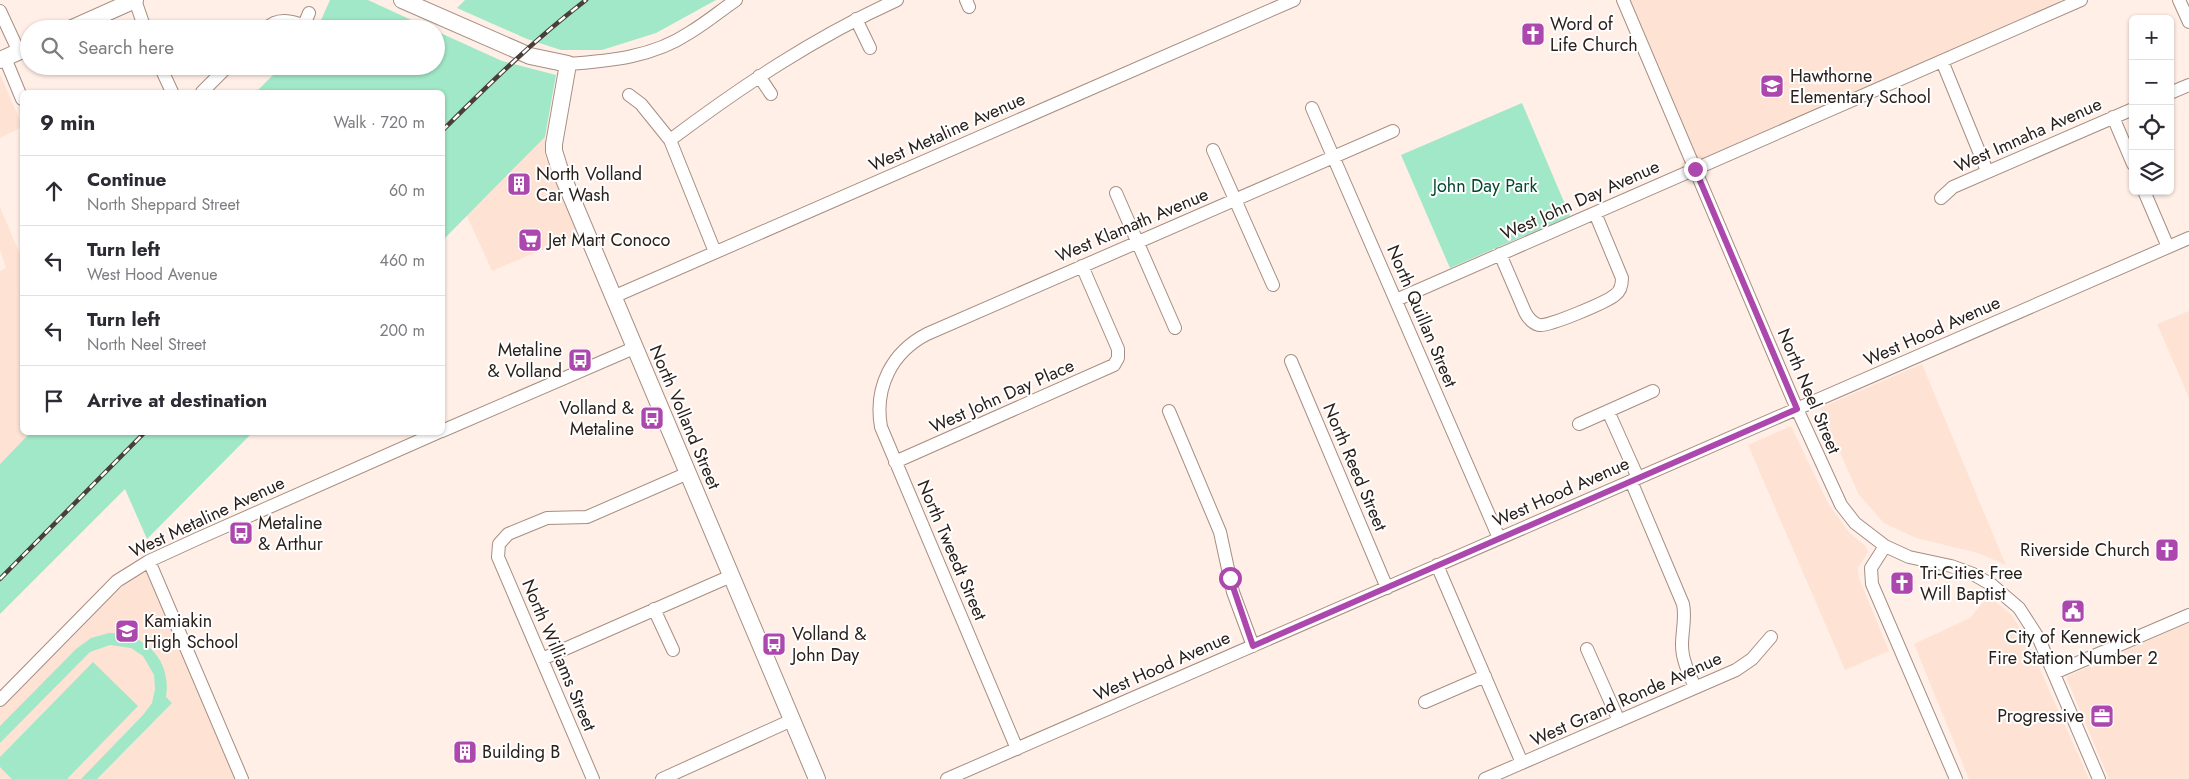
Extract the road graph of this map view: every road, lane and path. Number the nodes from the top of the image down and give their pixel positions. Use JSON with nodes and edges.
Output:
{"nodes":[{"id":1,"x":135,"y":0,"type":"edge"},
{"id":2,"x":402,"y":0,"type":"edge"},
{"id":3,"x":736,"y":0,"type":"edge"},
{"id":4,"x":897,"y":0,"type":"edge"},
{"id":5,"x":1294,"y":0,"type":"edge"},
{"id":6,"x":1623,"y":0,"type":"edge"},
{"id":7,"x":2081,"y":0,"type":"edge"},
{"id":8,"x":2179,"y":0,"type":"edge"},
{"id":9,"x":2061,"y":4,"type":"edge"},
{"id":10,"x":0,"y":11,"type":"edge"},
{"id":11,"x":309,"y":13,"type":"dead end"},
{"id":12,"x":856,"y":19,"type":"junction"},
{"id":13,"x":90,"y":20,"type":"edge"},
{"id":14,"x":141,"y":20,"type":"edge"},
{"id":15,"x":310,"y":20,"type":"edge"},
{"id":16,"x":2189,"y":22,"type":"edge"},
{"id":17,"x":870,"y":48,"type":"dead end"},
{"id":18,"x":13,"y":54,"type":"edge"},
{"id":19,"x":1942,"y":61,"type":"junction"},
{"id":20,"x":568,"y":64,"type":"junction"},
{"id":21,"x":164,"y":75,"type":"edge"},
{"id":22,"x":219,"y":75,"type":"edge"},
{"id":23,"x":759,"y":76,"type":"junction"},
{"id":24,"x":2189,"y":84,"type":"edge"},
{"id":25,"x":20,"y":90,"type":"edge"},
{"id":26,"x":171,"y":90,"type":"edge"},
{"id":27,"x":204,"y":90,"type":"edge"},
{"id":28,"x":2174,"y":91,"type":"edge"},
{"id":29,"x":771,"y":94,"type":"dead end"},
{"id":30,"x":629,"y":95,"type":"dead end"},
{"id":31,"x":1312,"y":108,"type":"dead end"},
{"id":32,"x":2129,"y":111,"type":"edge"},
{"id":33,"x":2113,"y":117,"type":"junction"},
{"id":34,"x":1393,"y":131,"type":"dead end"},
{"id":35,"x":670,"y":140,"type":"junction"},
{"id":36,"x":1213,"y":150,"type":"dead end"},
{"id":37,"x":2129,"y":155,"type":"edge"},
{"id":38,"x":1334,"y":156,"type":"junction"},
{"id":39,"x":1695,"y":169,"type":"junction"},
{"id":40,"x":1987,"y":171,"type":"junction"},
{"id":41,"x":1116,"y":193,"type":"dead end"},
{"id":42,"x":2146,"y":195,"type":"edge"},
{"id":43,"x":1941,"y":198,"type":"dead end"},
{"id":44,"x":1235,"y":200,"type":"junction"},
{"id":45,"x":1595,"y":213,"type":"junction"},
{"id":46,"x":2189,"y":238,"type":"edge"},
{"id":47,"x":1138,"y":242,"type":"junction"},
{"id":48,"x":2168,"y":247,"type":"junction"},
{"id":49,"x":715,"y":252,"type":"junction"},
{"id":50,"x":1500,"y":254,"type":"junction"},
{"id":51,"x":1082,"y":266,"type":"junction"},
{"id":52,"x":1273,"y":285,"type":"dead end"},
{"id":53,"x":613,"y":297,"type":"junction"},
{"id":54,"x":1396,"y":300,"type":"junction"},
{"id":55,"x":1175,"y":328,"type":"dead end"},
{"id":56,"x":634,"y":348,"type":"junction"},
{"id":57,"x":1291,"y":361,"type":"dead end"},
{"id":58,"x":892,"y":362,"type":"joint"},
{"id":59,"x":1653,"y":391,"type":"dead end"},
{"id":60,"x":1797,"y":409,"type":"junction"},
{"id":61,"x":1169,"y":411,"type":"dead end"},
{"id":62,"x":1608,"y":411,"type":"junction"},
{"id":63,"x":1579,"y":424,"type":"dead end"},
{"id":64,"x":445,"y":430,"type":"edge"},
{"id":65,"x":431,"y":435,"type":"edge"},
{"id":66,"x":895,"y":462,"type":"junction"},
{"id":67,"x":688,"y":473,"type":"junction"},
{"id":68,"x":1635,"y":480,"type":"junction"},
{"id":69,"x":1499,"y":538,"type":"junction"},
{"id":70,"x":1885,"y":546,"type":"junction"},
{"id":71,"x":149,"y":561,"type":"junction"},
{"id":72,"x":1437,"y":565,"type":"junction"},
{"id":73,"x":731,"y":576,"type":"junction"},
{"id":74,"x":1387,"y":588,"type":"junction"},
{"id":75,"x":654,"y":609,"type":"junction"},
{"id":76,"x":2189,"y":615,"type":"edge"},
{"id":77,"x":1771,"y":637,"type":"dead end"},
{"id":78,"x":1253,"y":646,"type":"junction"},
{"id":79,"x":1587,"y":648,"type":"dead end"},
{"id":80,"x":673,"y":650,"type":"dead end"},
{"id":81,"x":542,"y":658,"type":"junction"},
{"id":82,"x":2054,"y":673,"type":"junction"},
{"id":83,"x":1485,"y":676,"type":"junction"},
{"id":84,"x":1695,"y":687,"type":"junction"},
{"id":85,"x":0,"y":700,"type":"edge"},
{"id":86,"x":1425,"y":702,"type":"dead end"},
{"id":87,"x":792,"y":720,"type":"junction"},
{"id":88,"x":1619,"y":720,"type":"junction"},
{"id":89,"x":1017,"y":748,"type":"junction"},
{"id":90,"x":1522,"y":763,"type":"junction"},
{"id":91,"x":242,"y":779,"type":"edge"},
{"id":92,"x":592,"y":779,"type":"edge"},
{"id":93,"x":662,"y":779,"type":"edge"},
{"id":94,"x":817,"y":779,"type":"edge"},
{"id":95,"x":947,"y":779,"type":"edge"},
{"id":96,"x":1485,"y":779,"type":"edge"},
{"id":97,"x":1956,"y":779,"type":"edge"},
{"id":98,"x":2099,"y":779,"type":"edge"}],
"edges":[{"from":1,"to":13,"type":"main road"},
{"from":1,"to":14,"type":"street"},
{"from":2,"to":20,"type":"main road"},
{"from":3,"to":20,"type":"street"},
{"from":4,"to":12,"type":"street"},
{"from":5,"to":49,"type":"street","name":"West Metaline Avenue"},
{"from":6,"to":39,"type":"street","name":"North Neel Street"},
{"from":7,"to":9,"type":"street","name":"West John Day Avenue"},
{"from":8,"to":16,"type":"street"},
{"from":9,"to":19,"type":"street","name":"West John Day Avenue"},
{"from":10,"to":18,"type":"street"},
{"from":11,"to":15,"type":"street"},
{"from":12,"to":17,"type":"street"},
{"from":12,"to":23,"type":"street"},
{"from":18,"to":25,"type":"street"},
{"from":19,"to":39,"type":"street","name":"West John Day Avenue"},
{"from":19,"to":40,"type":"street"},
{"from":20,"to":53,"type":"main road","name":"North Volland Street"},
{"from":21,"to":26,"type":"street"},
{"from":22,"to":27,"type":"street"},
{"from":23,"to":29,"type":"street"},
{"from":23,"to":35,"type":"street"},
{"from":24,"to":28,"type":"street"},
{"from":30,"to":35,"type":"street"},
{"from":31,"to":38,"type":"street","name":"North Quillan Street"},
{"from":32,"to":33,"type":"street","name":"West Imnaha Avenue"},
{"from":33,"to":37,"type":"street"},
{"from":33,"to":40,"type":"street","name":"West Imnaha Avenue"},
{"from":34,"to":38,"type":"street","name":"West Klamath Avenue"},
{"from":35,"to":49,"type":"street"},
{"from":36,"to":44,"type":"street"},
{"from":38,"to":44,"type":"street","name":"West Klamath Avenue"},
{"from":38,"to":54,"type":"street","name":"North Quillan Street"},
{"from":39,"to":45,"type":"street","name":"West John Day Avenue"},
{"from":39,"to":60,"type":"street","name":"North Neel Street"},
{"from":40,"to":43,"type":"street","name":"West Imnaha Avenue"},
{"from":41,"to":47,"type":"street"},
{"from":42,"to":48,"type":"street"},
{"from":44,"to":47,"type":"street","name":"West Klamath Avenue"},
{"from":44,"to":52,"type":"street"},
{"from":45,"to":50,"type":"street","name":"West John Day Avenue"},
{"from":45,"to":50,"type":"street"},
{"from":46,"to":48,"type":"street","name":"West Hood Avenue"},
{"from":47,"to":51,"type":"street","name":"West Klamath Avenue"},
{"from":47,"to":55,"type":"street"},
{"from":48,"to":60,"type":"street","name":"West Hood Avenue"},
{"from":49,"to":53,"type":"street","name":"West Metaline Avenue"},
{"from":50,"to":54,"type":"street","name":"West John Day Avenue"},
{"from":51,"to":58,"type":"street","name":"West Klamath Avenue"},
{"from":51,"to":66,"type":"street","name":"West John Day Place"},
{"from":53,"to":56,"type":"main road","name":"North Volland Street"},
{"from":54,"to":69,"type":"street","name":"North Quillan Street"},
{"from":56,"to":64,"type":"street"},
{"from":56,"to":67,"type":"main road","name":"North Volland Street"},
{"from":57,"to":74,"type":"street","name":"North Reed Street"},
{"from":58,"to":66,"type":"street","name":"North Tweedt Street"},
{"from":59,"to":62,"type":"street"},
{"from":60,"to":68,"type":"street","name":"West Hood Avenue"},
{"from":60,"to":70,"type":"street","name":"North Neel Street"},
{"from":61,"to":78,"type":"street"},
{"from":62,"to":63,"type":"street"},
{"from":62,"to":68,"type":"street"},
{"from":65,"to":71,"type":"street","name":"West Metaline Avenue"},
{"from":66,"to":89,"type":"street","name":"North Tweedt Street"},
{"from":67,"to":73,"type":"main road","name":"North Volland Street"},
{"from":67,"to":81,"type":"street","name":"North Williams Street"},
{"from":68,"to":69,"type":"street","name":"West Hood Avenue"},
{"from":68,"to":84,"type":"street"},
{"from":69,"to":72,"type":"street","name":"West Hood Avenue"},
{"from":70,"to":82,"type":"street","name":"North Neel Street"},
{"from":70,"to":97,"type":"street"},
{"from":71,"to":85,"type":"street","name":"West Metaline Avenue"},
{"from":71,"to":91,"type":"street"},
{"from":72,"to":74,"type":"street","name":"West Hood Avenue"},
{"from":72,"to":83,"type":"street"},
{"from":73,"to":75,"type":"street"},
{"from":73,"to":87,"type":"main road","name":"North Volland Street"},
{"from":74,"to":78,"type":"street","name":"West Hood Avenue"},
{"from":75,"to":80,"type":"street"},
{"from":75,"to":81,"type":"street"},
{"from":76,"to":82,"type":"street"},
{"from":77,"to":84,"type":"street","name":"West Grand Ronde Avenue"},
{"from":78,"to":89,"type":"street","name":"West Hood Avenue"},
{"from":79,"to":88,"type":"street"},
{"from":81,"to":92,"type":"street","name":"North Williams Street"},
{"from":82,"to":98,"type":"street","name":"North Neel Street"},
{"from":83,"to":86,"type":"street"},
{"from":83,"to":90,"type":"street"},
{"from":84,"to":88,"type":"street","name":"West Grand Ronde Avenue"},
{"from":87,"to":93,"type":"street"},
{"from":87,"to":94,"type":"main road","name":"North Volland Street"},
{"from":88,"to":90,"type":"street","name":"West Grand Ronde Avenue"},
{"from":89,"to":95,"type":"street","name":"West Hood Avenue"},
{"from":90,"to":96,"type":"street","name":"West Grand Ronde Avenue"}]}
